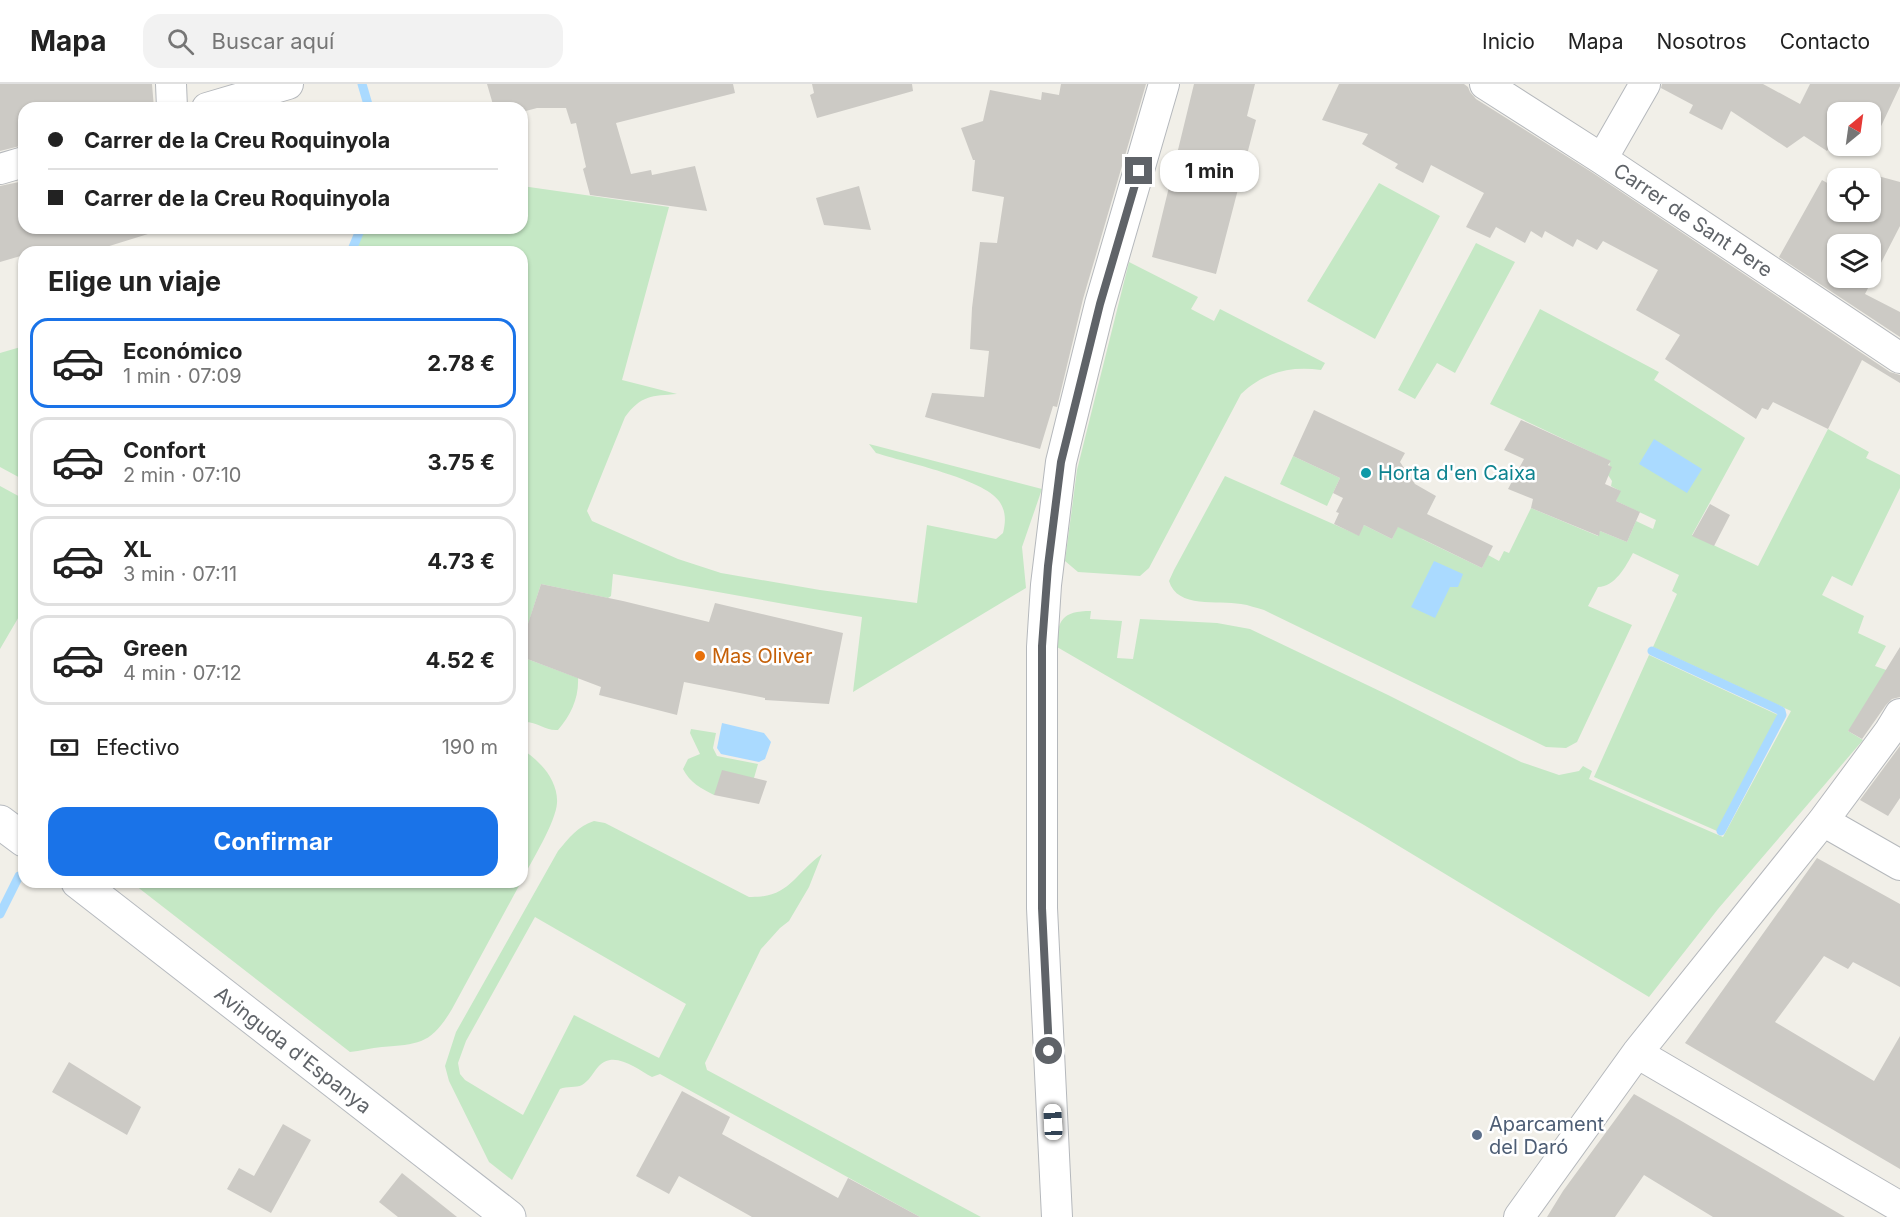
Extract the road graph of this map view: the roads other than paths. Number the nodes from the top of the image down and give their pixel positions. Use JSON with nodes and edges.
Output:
{"nodes":[{"id":1,"x":171,"y":84,"type":"edge"},
{"id":2,"x":288,"y":84,"type":"edge"},
{"id":3,"x":1164,"y":84,"type":"edge"},
{"id":4,"x":1485,"y":84,"type":"edge"},
{"id":5,"x":1645,"y":84,"type":"edge"},
{"id":6,"x":172,"y":102,"type":"edge"},
{"id":7,"x":227,"y":102,"type":"edge"},
{"id":8,"x":1602,"y":159,"type":"junction"},
{"id":9,"x":18,"y":164,"type":"edge"},
{"id":10,"x":0,"y":169,"type":"edge"},
{"id":11,"x":1900,"y":358,"type":"edge"},
{"id":12,"x":1900,"y":714,"type":"edge"},
{"id":13,"x":1823,"y":821,"type":"junction"},
{"id":14,"x":0,"y":822,"type":"edge"},
{"id":15,"x":18,"y":836,"type":"edge"},
{"id":16,"x":1900,"y":865,"type":"edge"},
{"id":17,"x":86,"y":888,"type":"edge"},
{"id":18,"x":1637,"y":1053,"type":"junction"},
{"id":19,"x":1900,"y":1207,"type":"edge"},
{"id":20,"x":509,"y":1217,"type":"edge"},
{"id":21,"x":1057,"y":1217,"type":"edge"},
{"id":22,"x":1519,"y":1217,"type":"edge"}],
"edges":[{"from":1,"to":6,"type":"street"},
{"from":2,"to":7,"type":"street"},
{"from":3,"to":21,"type":"street"},
{"from":4,"to":8,"type":"street","name":"Carrer de Sant Pere"},
{"from":5,"to":8,"type":"street"},
{"from":8,"to":11,"type":"street","name":"Carrer de Sant Pere"},
{"from":9,"to":10,"type":"street"},
{"from":12,"to":13,"type":"street"},
{"from":13,"to":16,"type":"street"},
{"from":13,"to":18,"type":"street"},
{"from":14,"to":15,"type":"main road"},
{"from":17,"to":20,"type":"main road","name":"Avinguda d'Espanya"},
{"from":18,"to":19,"type":"street"},
{"from":18,"to":22,"type":"street"}]}
